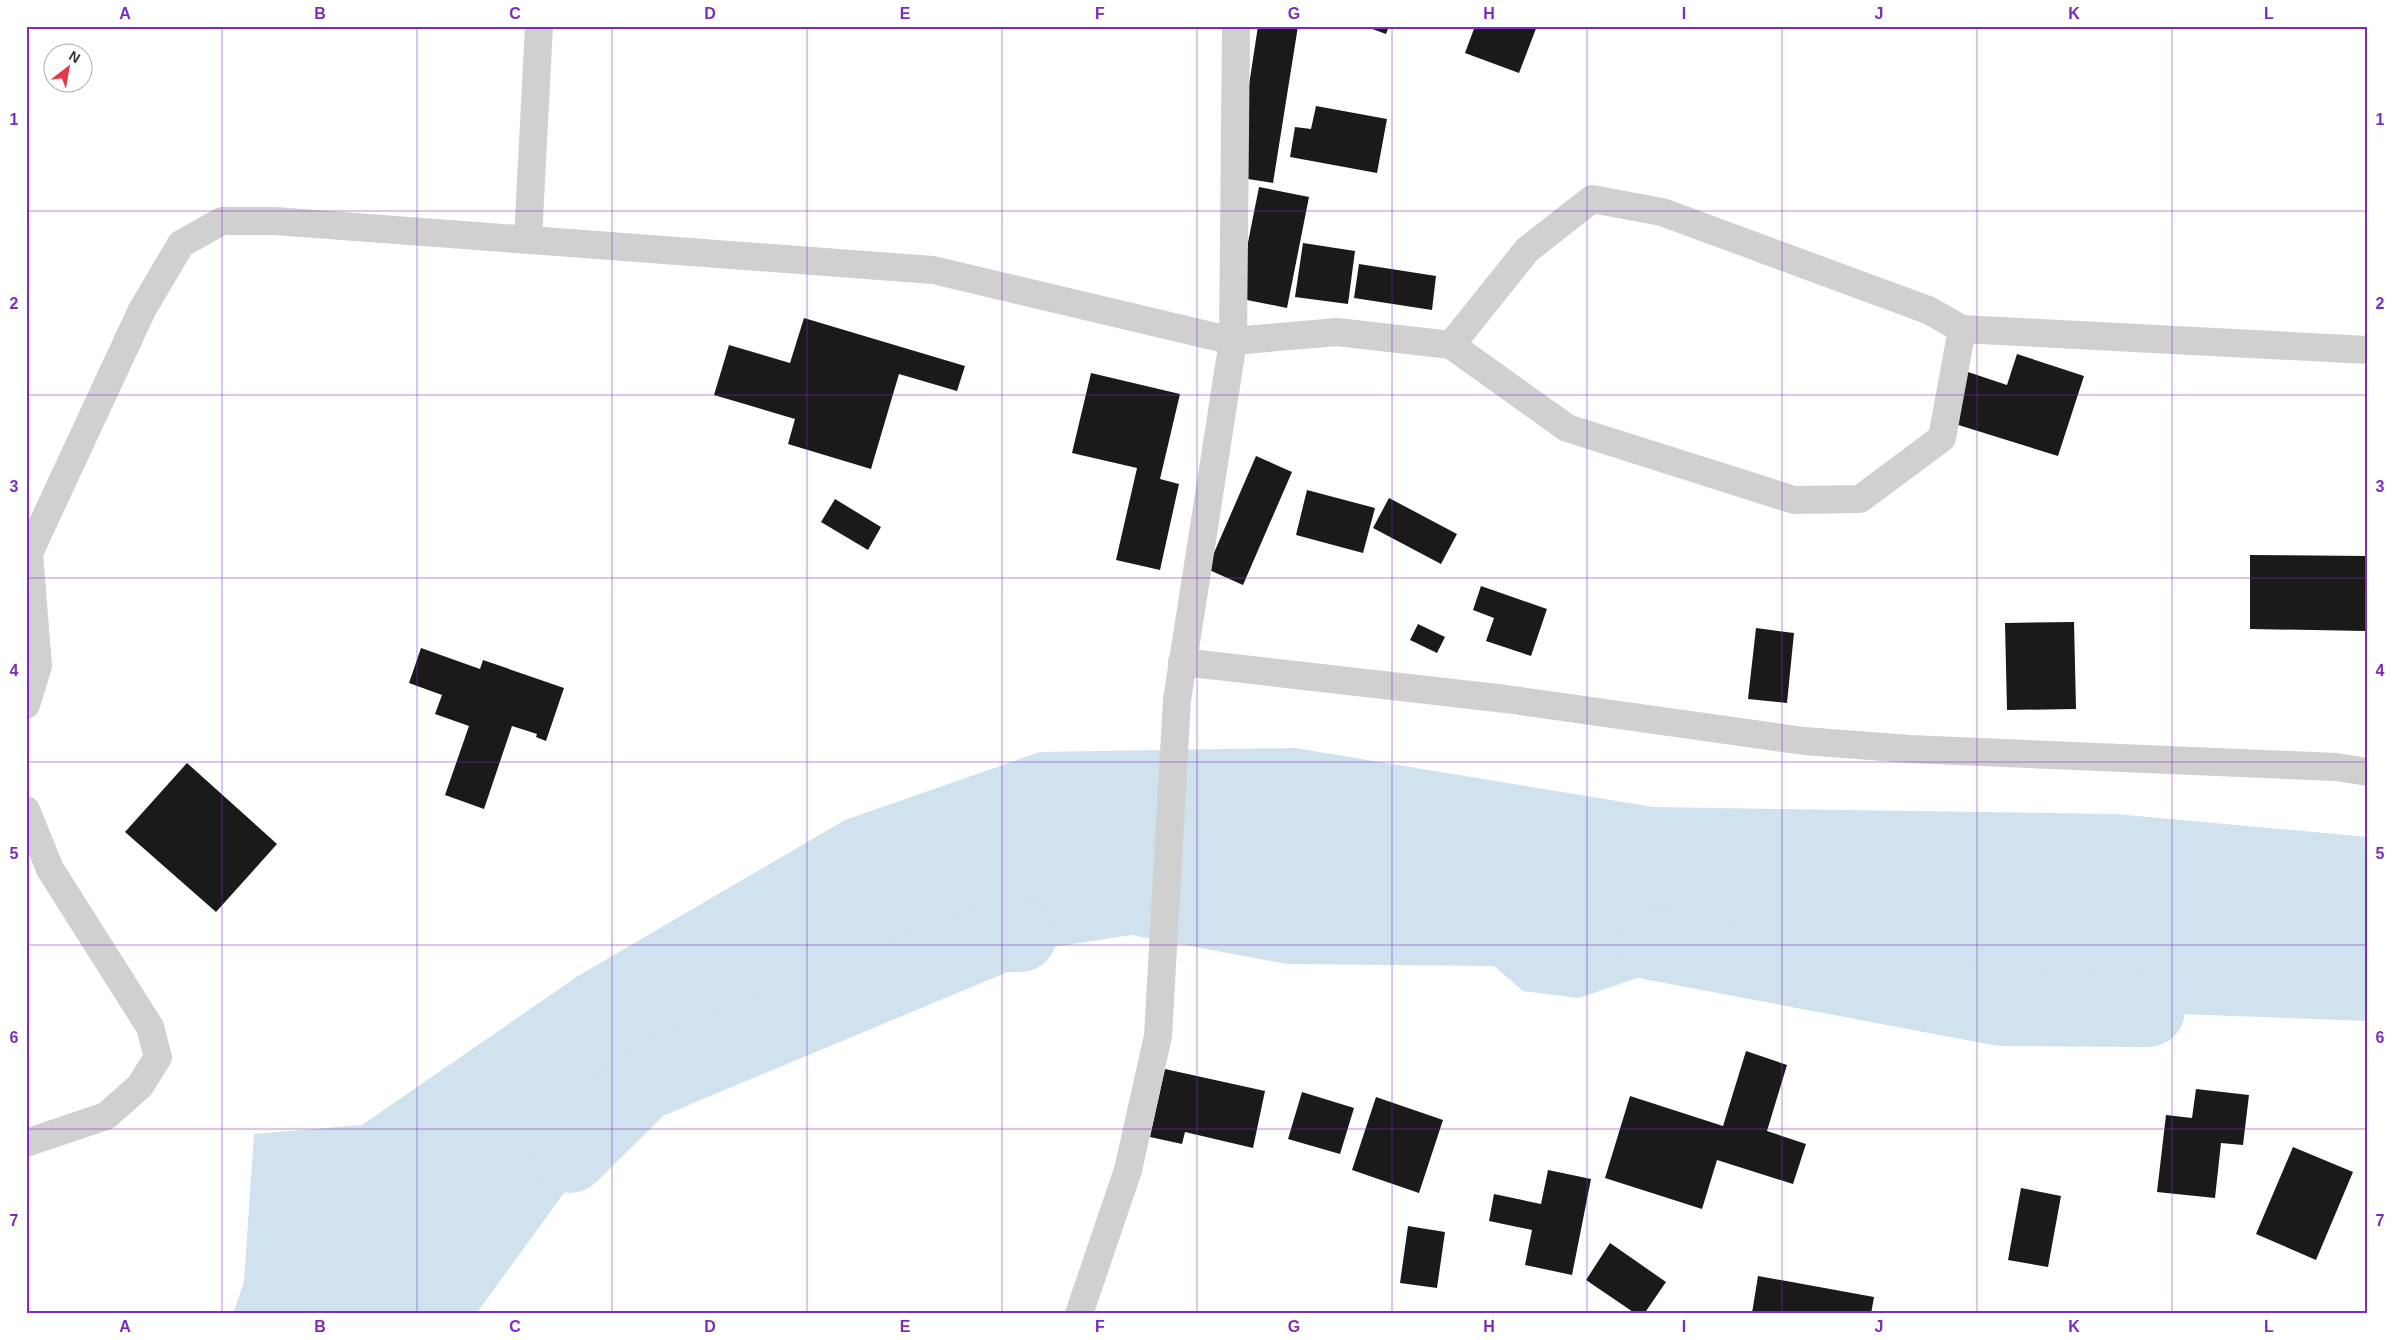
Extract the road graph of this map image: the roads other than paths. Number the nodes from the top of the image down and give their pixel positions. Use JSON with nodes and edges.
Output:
{"nodes":[{"id":1,"x":539,"y":26,"type":"edge"},
{"id":2,"x":1236,"y":26,"type":"edge"},
{"id":3,"x":528,"y":240,"type":"junction"},
{"id":4,"x":1962,"y":329,"type":"junction"},
{"id":5,"x":1233,"y":341,"type":"junction"},
{"id":6,"x":1451,"y":345,"type":"junction"},
{"id":7,"x":2368,"y":350,"type":"edge"},
{"id":8,"x":27,"y":552,"type":"edge"},
{"id":9,"x":1182,"y":662,"type":"junction"},
{"id":10,"x":26,"y":705,"type":"edge"},
{"id":11,"x":2368,"y":772,"type":"edge"},
{"id":12,"x":26,"y":810,"type":"edge"},
{"id":13,"x":26,"y":1143,"type":"edge"},
{"id":14,"x":1079,"y":1314,"type":"edge"}],
"edges":[{"from":1,"to":3,"type":"street"},
{"from":2,"to":5,"type":"street"},
{"from":3,"to":5,"type":"street"},
{"from":3,"to":8,"type":"street"},
{"from":4,"to":6,"type":"street"},
{"from":4,"to":6,"type":"street"},
{"from":4,"to":7,"type":"street"},
{"from":5,"to":6,"type":"street"},
{"from":5,"to":9,"type":"street"},
{"from":8,"to":10,"type":"street"},
{"from":9,"to":11,"type":"street"},
{"from":9,"to":14,"type":"street"},
{"from":12,"to":13,"type":"street"}]}
